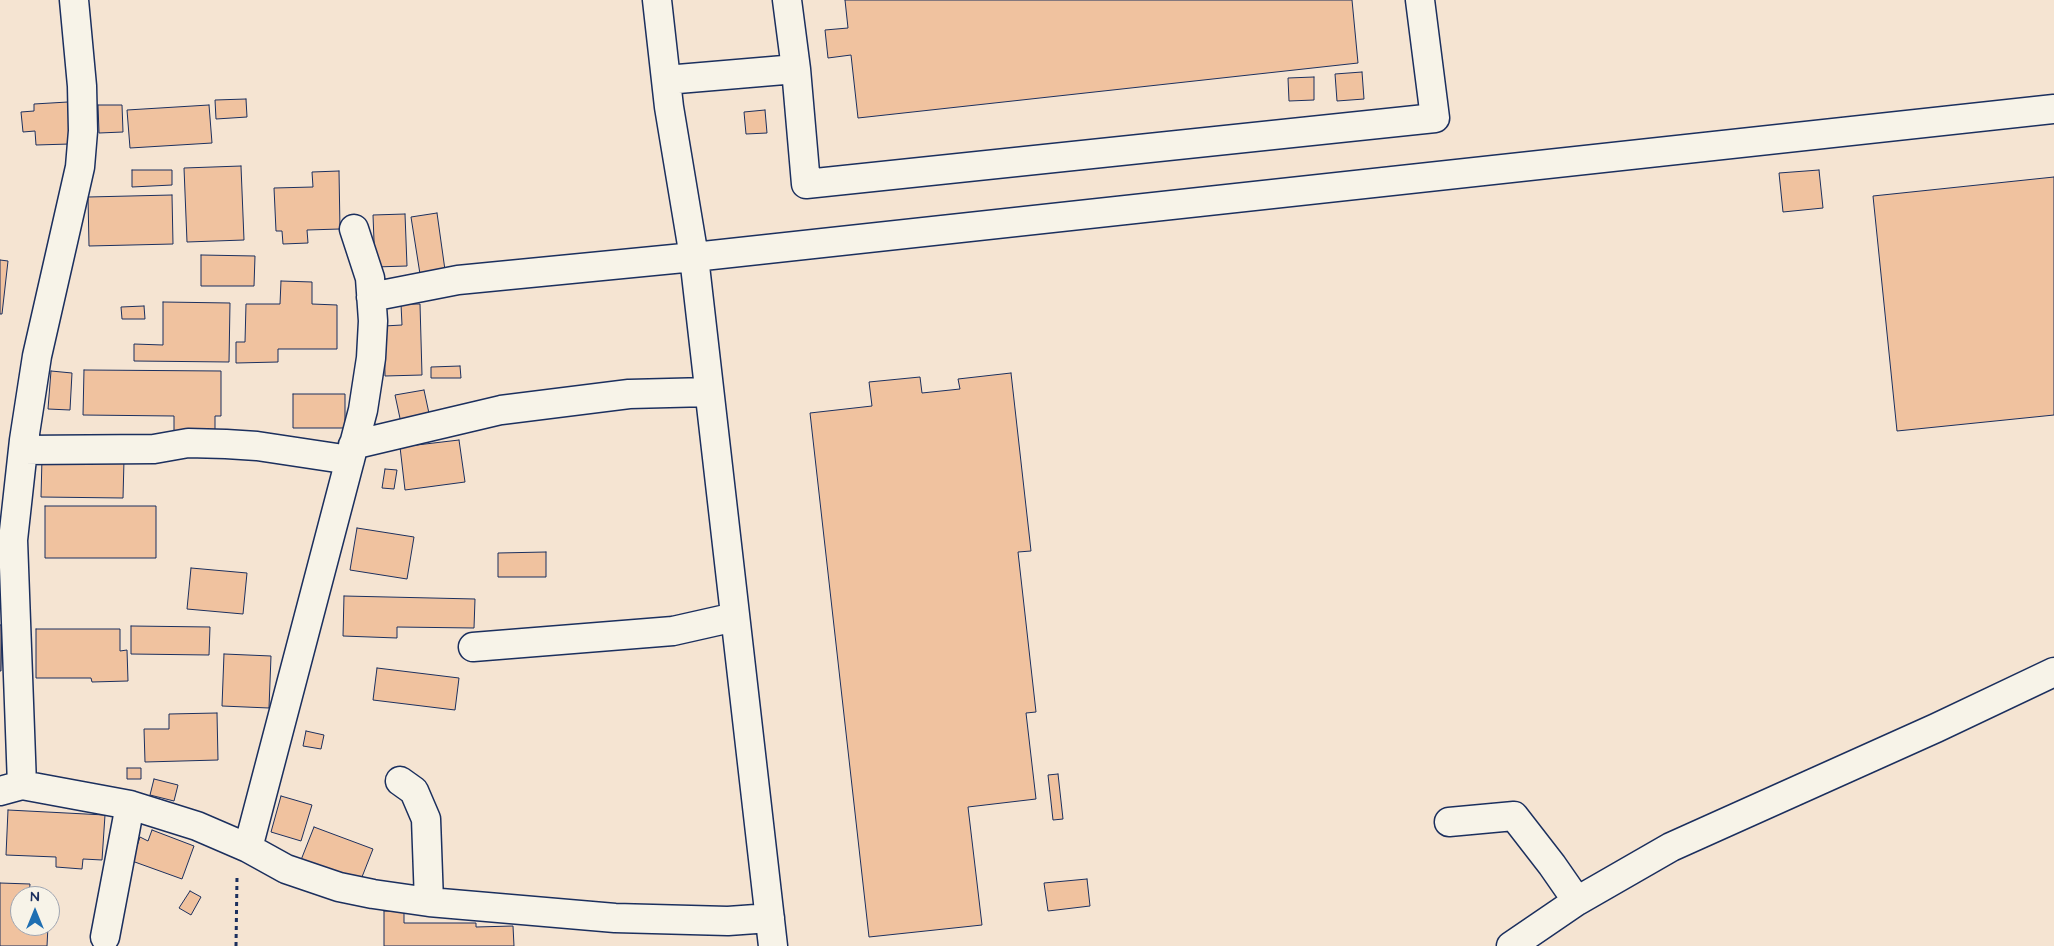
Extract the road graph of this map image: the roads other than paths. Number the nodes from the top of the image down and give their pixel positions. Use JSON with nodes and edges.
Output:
{"nodes":[{"id":1,"x":74,"y":0,"type":"edge"},
{"id":2,"x":658,"y":0,"type":"edge"},
{"id":3,"x":787,"y":0,"type":"edge"},
{"id":4,"x":1420,"y":0,"type":"edge"},
{"id":5,"x":796,"y":68,"type":"junction"},
{"id":6,"x":666,"y":80,"type":"junction"},
{"id":7,"x":2054,"y":109,"type":"edge"},
{"id":8,"x":354,"y":229,"type":"dead end"},
{"id":9,"x":694,"y":257,"type":"junction"},
{"id":10,"x":371,"y":297,"type":"junction"},
{"id":11,"x":709,"y":392,"type":"junction"},
{"id":12,"x":23,"y":450,"type":"junction"},
{"id":13,"x":352,"y":452,"type":"junction"},
{"id":14,"x":7,"y":540,"type":"edge"},
{"id":15,"x":735,"y":617,"type":"junction"},
{"id":16,"x":473,"y":647,"type":"dead end"},
{"id":17,"x":2054,"y":672,"type":"edge"},
{"id":18,"x":400,"y":781,"type":"dead end"},
{"id":19,"x":11,"y":788,"type":"edge"},
{"id":20,"x":130,"y":804,"type":"junction"},
{"id":21,"x":1449,"y":822,"type":"dead end"},
{"id":22,"x":243,"y":846,"type":"junction"},
{"id":23,"x":1577,"y":901,"type":"junction"},
{"id":24,"x":429,"y":902,"type":"junction"},
{"id":25,"x":770,"y":918,"type":"junction"},
{"id":26,"x":105,"y":937,"type":"dead end"},
{"id":27,"x":773,"y":946,"type":"edge"},
{"id":28,"x":1511,"y":946,"type":"edge"}],
"edges":[{"from":1,"to":12,"type":"street"},
{"from":2,"to":6,"type":"street"},
{"from":3,"to":5,"type":"street"},
{"from":4,"to":5,"type":"street"},
{"from":5,"to":6,"type":"street"},
{"from":6,"to":9,"type":"street"},
{"from":7,"to":9,"type":"street"},
{"from":8,"to":10,"type":"street"},
{"from":9,"to":10,"type":"street"},
{"from":9,"to":11,"type":"street"},
{"from":10,"to":13,"type":"street"},
{"from":11,"to":13,"type":"street"},
{"from":11,"to":15,"type":"street"},
{"from":12,"to":13,"type":"street"},
{"from":12,"to":14,"type":"street"},
{"from":13,"to":22,"type":"street"},
{"from":14,"to":19,"type":"street"},
{"from":15,"to":16,"type":"street"},
{"from":15,"to":25,"type":"street"},
{"from":17,"to":23,"type":"street"},
{"from":18,"to":24,"type":"street"},
{"from":19,"to":20,"type":"street"},
{"from":20,"to":22,"type":"street"},
{"from":20,"to":26,"type":"street"},
{"from":21,"to":23,"type":"street"},
{"from":22,"to":24,"type":"street"},
{"from":23,"to":28,"type":"street"},
{"from":24,"to":25,"type":"street"},
{"from":25,"to":27,"type":"street"}]}
